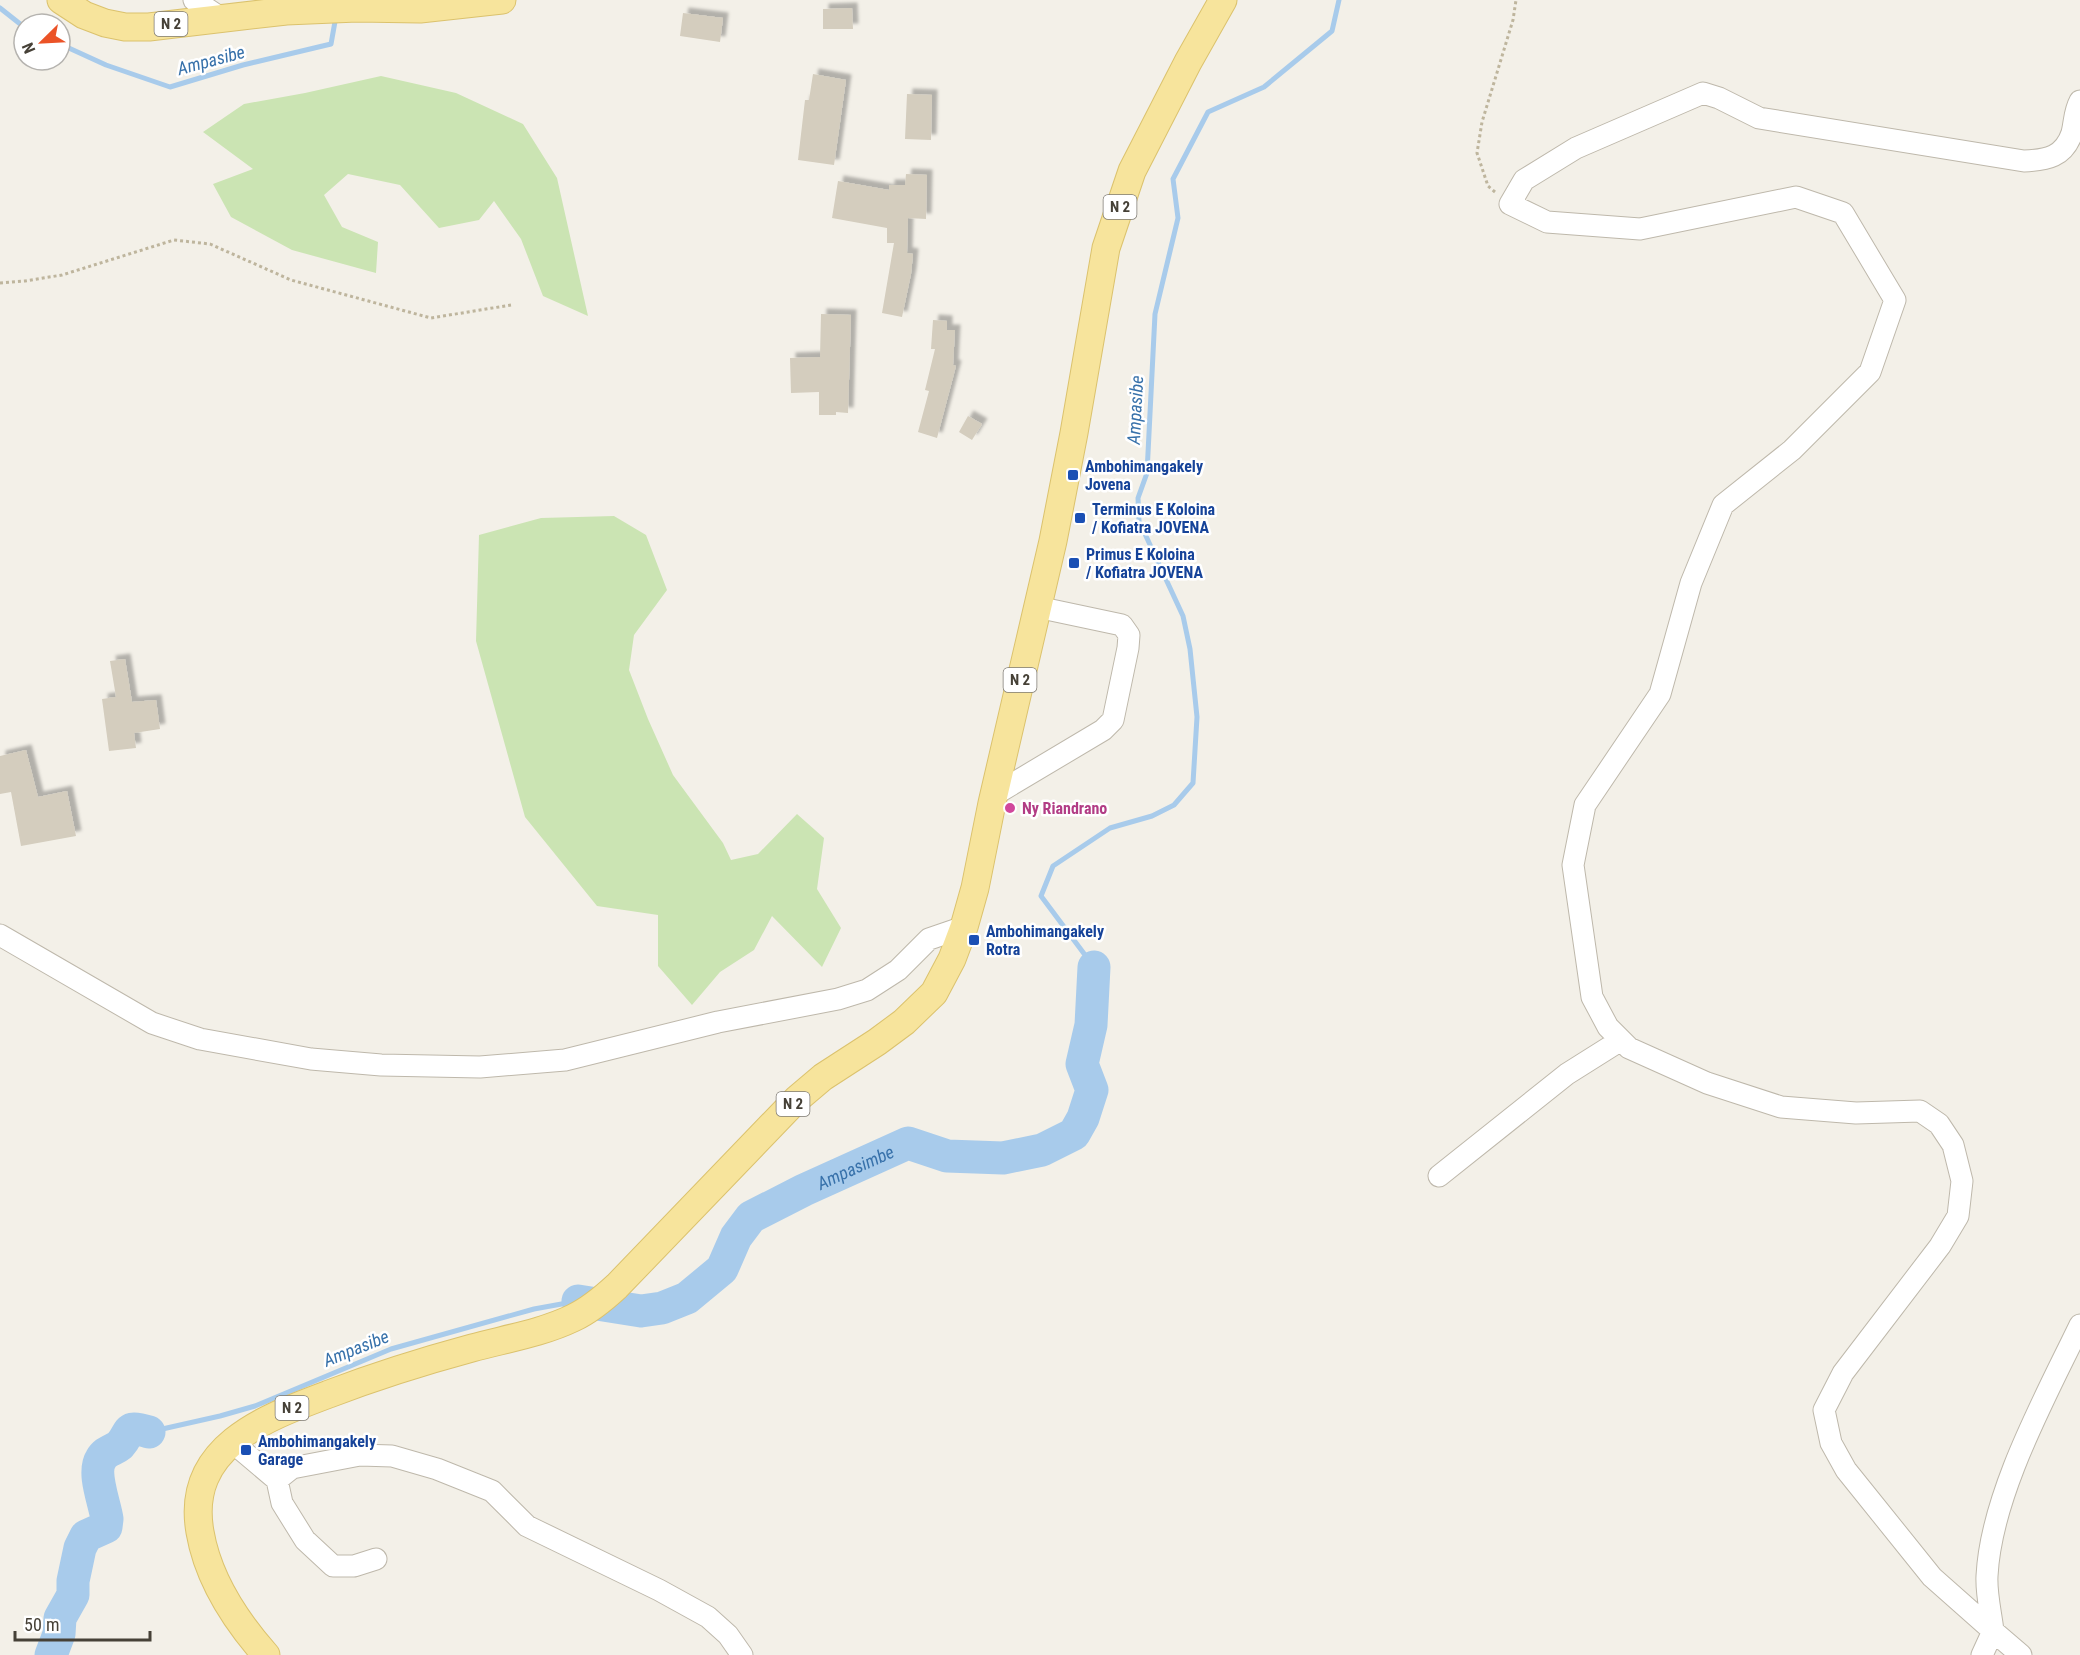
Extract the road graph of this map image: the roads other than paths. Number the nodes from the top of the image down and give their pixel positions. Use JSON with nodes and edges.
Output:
{"nodes":[{"id":1,"x":61,"y":0,"type":"edge"},
{"id":2,"x":194,"y":0,"type":"edge"},
{"id":3,"x":502,"y":0,"type":"edge"},
{"id":4,"x":1222,"y":0,"type":"edge"},
{"id":5,"x":276,"y":5,"type":"edge"},
{"id":6,"x":221,"y":18,"type":"junction"},
{"id":7,"x":2080,"y":101,"type":"edge"},
{"id":8,"x":1037,"y":607,"type":"junction"},
{"id":9,"x":994,"y":795,"type":"junction"},
{"id":10,"x":964,"y":927,"type":"junction"},
{"id":11,"x":0,"y":935,"type":"edge"},
{"id":12,"x":1621,"y":1040,"type":"junction"},
{"id":13,"x":1439,"y":1176,"type":"dead end"},
{"id":14,"x":2080,"y":1325,"type":"edge"},
{"id":15,"x":232,"y":1442,"type":"junction"},
{"id":16,"x":277,"y":1480,"type":"junction"},
{"id":17,"x":376,"y":1559,"type":"dead end"},
{"id":18,"x":1993,"y":1631,"type":"junction"},
{"id":19,"x":266,"y":1655,"type":"edge"},
{"id":20,"x":742,"y":1655,"type":"edge"},
{"id":21,"x":1982,"y":1655,"type":"edge"},
{"id":22,"x":2020,"y":1655,"type":"edge"}],
"edges":[{"from":1,"to":6,"type":"main road","number":"N 2"},
{"from":2,"to":6,"type":"street"},
{"from":3,"to":5,"type":"main road","number":"N 2"},
{"from":4,"to":8,"type":"main road","number":"N 2"},
{"from":5,"to":6,"type":"main road","number":"N 2"},
{"from":7,"to":12,"type":"street"},
{"from":8,"to":9,"type":"main road","number":"N 2"},
{"from":8,"to":9,"type":"street"},
{"from":9,"to":10,"type":"main road","number":"N 2"},
{"from":10,"to":11,"type":"street"},
{"from":10,"to":15,"type":"main road","number":"N 2"},
{"from":12,"to":13,"type":"street"},
{"from":12,"to":18,"type":"street"},
{"from":14,"to":18,"type":"street"},
{"from":15,"to":16,"type":"street"},
{"from":15,"to":19,"type":"main road","number":"N 2"},
{"from":16,"to":17,"type":"street"},
{"from":16,"to":20,"type":"street"},
{"from":18,"to":21,"type":"street"},
{"from":18,"to":22,"type":"street"}]}
